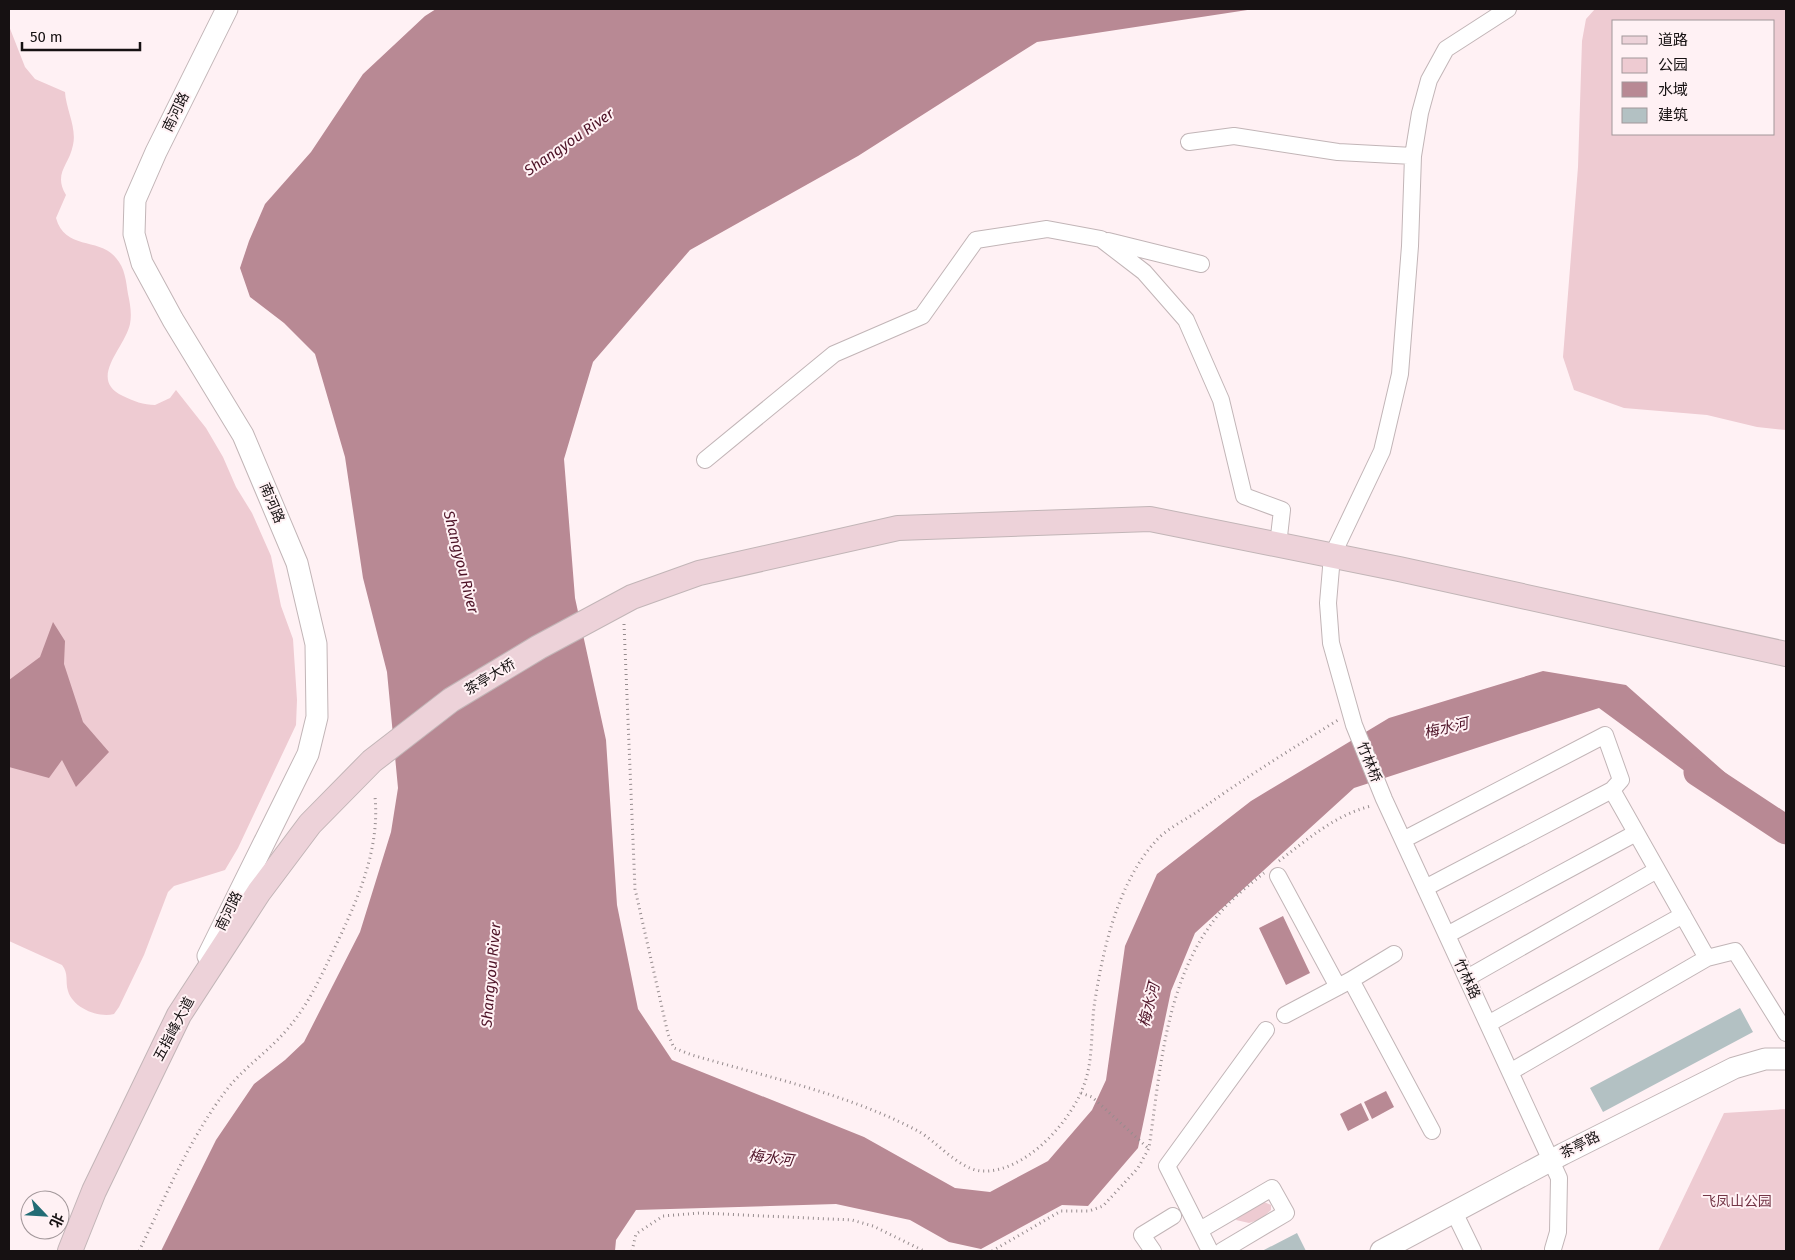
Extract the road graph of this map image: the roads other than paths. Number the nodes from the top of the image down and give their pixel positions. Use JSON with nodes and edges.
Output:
{"nodes":[{"id":1,"x":228,"y":9,"type":"edge"},
{"id":2,"x":1508,"y":9,"type":"edge"},
{"id":3,"x":1188,"y":142,"type":"dead end"},
{"id":4,"x":1413,"y":156,"type":"junction"},
{"id":5,"x":1101,"y":239,"type":"junction"},
{"id":6,"x":1201,"y":264,"type":"dead end"},
{"id":7,"x":705,"y":460,"type":"dead end"},
{"id":8,"x":1278,"y":545,"type":"junction"},
{"id":9,"x":1332,"y":556,"type":"junction"},
{"id":10,"x":1786,"y":654,"type":"edge"},
{"id":11,"x":1612,"y":790,"type":"junction"},
{"id":12,"x":1384,"y":800,"type":"joint"},
{"id":13,"x":310,"y":824,"type":"joint"},
{"id":14,"x":1636,"y":833,"type":"junction"},
{"id":15,"x":1403,"y":840,"type":"junction"},
{"id":16,"x":1274,"y":870,"type":"road end"},
{"id":17,"x":1657,"y":870,"type":"junction"},
{"id":18,"x":1425,"y":888,"type":"junction"},
{"id":19,"x":1683,"y":915,"type":"junction"},
{"id":20,"x":1447,"y":935,"type":"junction"},
{"id":21,"x":1394,"y":954,"type":"dead end"},
{"id":22,"x":1707,"y":958,"type":"junction"},
{"id":23,"x":1467,"y":978,"type":"junction"},
{"id":24,"x":1345,"y":983,"type":"junction"},
{"id":25,"x":179,"y":1014,"type":"junction"},
{"id":26,"x":1285,"y":1015,"type":"dead end"},
{"id":27,"x":1488,"y":1024,"type":"junction"},
{"id":28,"x":1266,"y":1030,"type":"dead end"},
{"id":29,"x":1786,"y":1033,"type":"edge"},
{"id":30,"x":1786,"y":1059,"type":"edge"},
{"id":31,"x":1510,"y":1072,"type":"junction"},
{"id":32,"x":1432,"y":1131,"type":"dead end"},
{"id":33,"x":1551,"y":1160,"type":"junction"},
{"id":34,"x":1454,"y":1212,"type":"junction"},
{"id":35,"x":1173,"y":1216,"type":"dead end"},
{"id":36,"x":1200,"y":1230,"type":"junction"},
{"id":37,"x":1553,"y":1249,"type":"dead end"},
{"id":38,"x":70,"y":1251,"type":"edge"},
{"id":39,"x":1153,"y":1251,"type":"edge"},
{"id":40,"x":1210,"y":1251,"type":"edge"},
{"id":41,"x":1222,"y":1251,"type":"edge"},
{"id":42,"x":1381,"y":1251,"type":"edge"},
{"id":43,"x":1473,"y":1251,"type":"edge"}],
"edges":[{"from":1,"to":25,"type":"street","name":"南河路"},
{"from":2,"to":4,"type":"street"},
{"from":3,"to":4,"type":"street"},
{"from":4,"to":9,"type":"street"},
{"from":5,"to":6,"type":"street"},
{"from":5,"to":7,"type":"street"},
{"from":5,"to":8,"type":"street"},
{"from":8,"to":9,"type":"main road","name":"茶亭大桥"},
{"from":8,"to":13,"type":"main road","name":"茶亭大桥"},
{"from":9,"to":10,"type":"main road","name":"茶亭大桥"},
{"from":9,"to":12,"type":"street","name":"竹林桥"},
{"from":11,"to":14,"type":"street"},
{"from":11,"to":15,"type":"street"},
{"from":11,"to":18,"type":"street"},
{"from":12,"to":15,"type":"street","name":"竹林路"},
{"from":13,"to":25,"type":"main road","name":"五指峰大道"},
{"from":14,"to":17,"type":"street"},
{"from":14,"to":20,"type":"street"},
{"from":15,"to":18,"type":"street","name":"竹林路"},
{"from":16,"to":24,"type":"street"},
{"from":17,"to":19,"type":"street"},
{"from":17,"to":23,"type":"street"},
{"from":18,"to":20,"type":"street","name":"竹林路"},
{"from":19,"to":22,"type":"street"},
{"from":19,"to":27,"type":"street"},
{"from":20,"to":23,"type":"street","name":"竹林路"},
{"from":21,"to":24,"type":"street"},
{"from":22,"to":29,"type":"street"},
{"from":22,"to":31,"type":"street"},
{"from":23,"to":27,"type":"street","name":"竹林路"},
{"from":24,"to":26,"type":"street"},
{"from":24,"to":32,"type":"street"},
{"from":25,"to":38,"type":"main road","name":"五指峰大道"},
{"from":27,"to":31,"type":"street","name":"竹林路"},
{"from":28,"to":36,"type":"street"},
{"from":30,"to":33,"type":"street","name":"茶亭路"},
{"from":31,"to":33,"type":"street","name":"竹林路"},
{"from":33,"to":34,"type":"street","name":"茶亭路"},
{"from":33,"to":37,"type":"street","name":"竹林路"},
{"from":34,"to":42,"type":"street","name":"茶亭路"},
{"from":34,"to":43,"type":"street"},
{"from":35,"to":39,"type":"street"},
{"from":36,"to":40,"type":"street"},
{"from":36,"to":41,"type":"street"}]}
